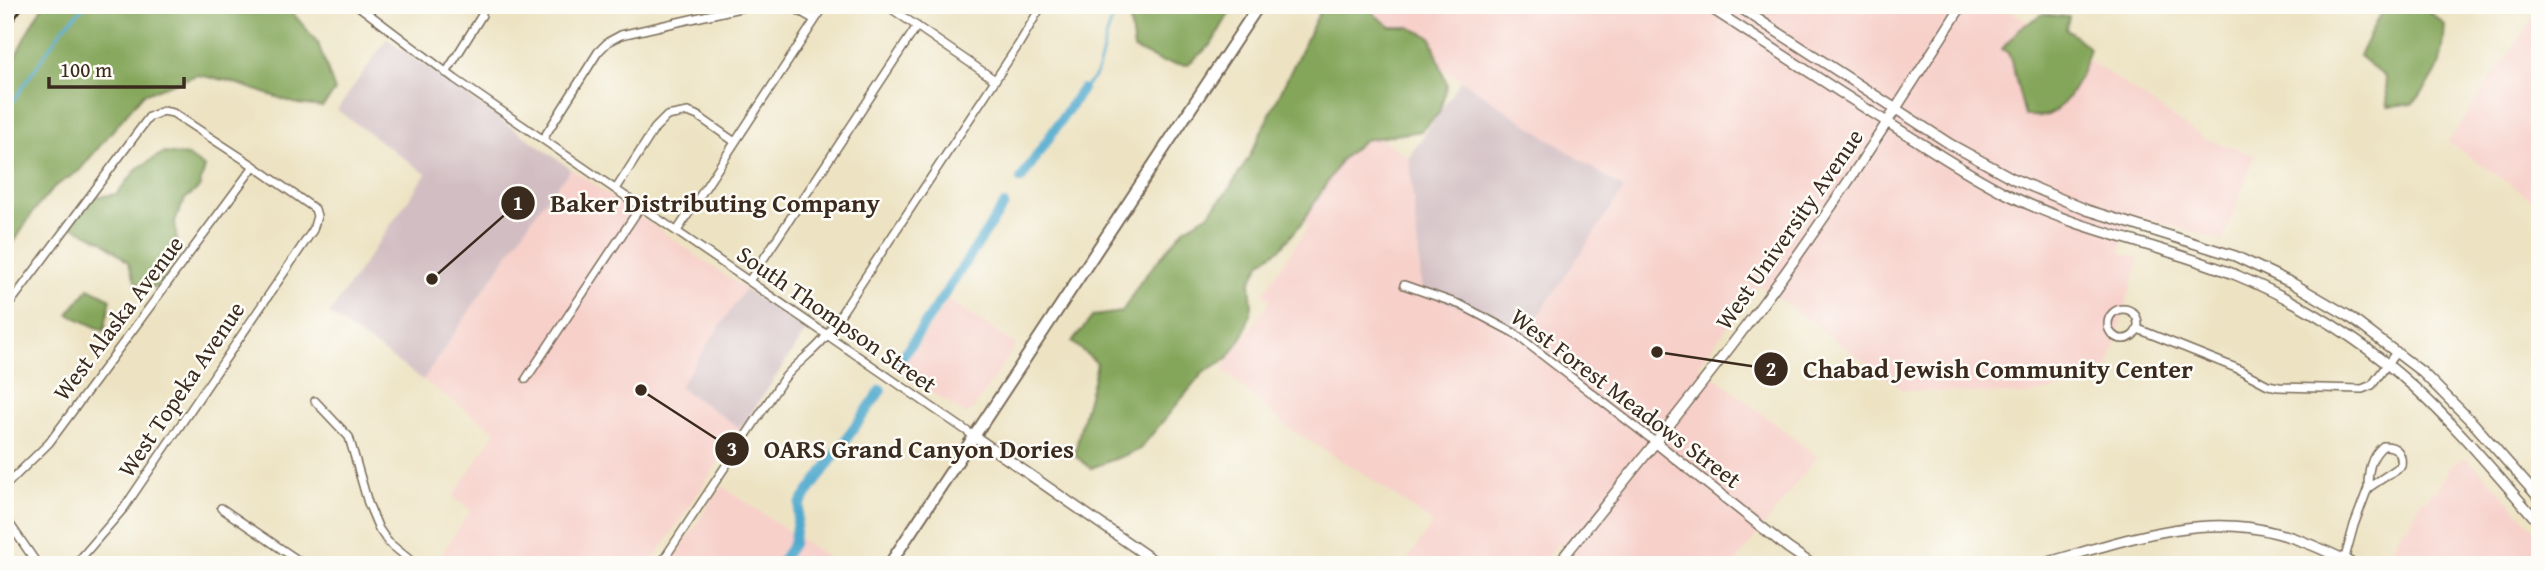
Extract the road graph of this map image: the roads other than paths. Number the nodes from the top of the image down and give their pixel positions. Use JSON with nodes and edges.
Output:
{"nodes":[{"id":1,"x":482,"y":5,"type":"edge"},
{"id":2,"x":753,"y":5,"type":"edge"},
{"id":3,"x":789,"y":5,"type":"edge"},
{"id":4,"x":825,"y":5,"type":"edge"},
{"id":5,"x":886,"y":5,"type":"edge"},
{"id":6,"x":1042,"y":5,"type":"edge"},
{"id":7,"x":1259,"y":5,"type":"edge"},
{"id":8,"x":1706,"y":5,"type":"edge"},
{"id":9,"x":1736,"y":5,"type":"edge"},
{"id":10,"x":1962,"y":5,"type":"edge"},
{"id":11,"x":363,"y":7,"type":"edge"},
{"id":12,"x":815,"y":20,"type":"junction"},
{"id":13,"x":917,"y":26,"type":"junction"},
{"id":14,"x":446,"y":73,"type":"junction"},
{"id":15,"x":995,"y":80,"type":"junction"},
{"id":16,"x":1896,"y":108,"type":"junction"},
{"id":17,"x":1887,"y":122,"type":"junction"},
{"id":18,"x":543,"y":139,"type":"junction"},
{"id":19,"x":735,"y":142,"type":"junction"},
{"id":20,"x":254,"y":166,"type":"junction"},
{"id":21,"x":616,"y":189,"type":"junction"},
{"id":22,"x":641,"y":206,"type":"junction"},
{"id":23,"x":677,"y":231,"type":"junction"},
{"id":24,"x":748,"y":281,"type":"junction"},
{"id":25,"x":1404,"y":285,"type":"dead end"},
{"id":26,"x":5,"y":310,"type":"edge"},
{"id":27,"x":2138,"y":329,"type":"junction"},
{"id":28,"x":827,"y":335,"type":"junction"},
{"id":29,"x":2397,"y":351,"type":"junction"},
{"id":30,"x":2388,"y":365,"type":"junction"},
{"id":31,"x":526,"y":379,"type":"dead end"},
{"id":32,"x":315,"y":401,"type":"dead end"},
{"id":33,"x":974,"y":436,"type":"junction"},
{"id":34,"x":1655,"y":442,"type":"junction"},
{"id":35,"x":5,"y":486,"type":"edge"},
{"id":36,"x":2368,"y":488,"type":"junction"},
{"id":37,"x":2540,"y":499,"type":"edge"},
{"id":38,"x":221,"y":508,"type":"dead end"},
{"id":39,"x":5,"y":517,"type":"edge"},
{"id":40,"x":2540,"y":524,"type":"edge"},
{"id":41,"x":2540,"y":557,"type":"edge"},
{"id":42,"x":2344,"y":562,"type":"edge"},
{"id":43,"x":38,"y":565,"type":"edge"},
{"id":44,"x":75,"y":565,"type":"edge"},
{"id":45,"x":305,"y":565,"type":"edge"},
{"id":46,"x":416,"y":565,"type":"edge"},
{"id":47,"x":660,"y":565,"type":"edge"},
{"id":48,"x":889,"y":565,"type":"edge"},
{"id":49,"x":1160,"y":565,"type":"edge"},
{"id":50,"x":1557,"y":565,"type":"edge"},
{"id":51,"x":1812,"y":565,"type":"edge"},
{"id":52,"x":2038,"y":565,"type":"edge"},
{"id":53,"x":2356,"y":565,"type":"edge"},
{"id":54,"x":2531,"y":565,"type":"edge"}],
"edges":[{"from":1,"to":14,"type":"street"},
{"from":2,"to":18,"type":"street"},
{"from":3,"to":12,"type":"street"},
{"from":4,"to":12,"type":"street"},
{"from":5,"to":13,"type":"street"},
{"from":6,"to":15,"type":"street"},
{"from":7,"to":33,"type":"main road"},
{"from":8,"to":17,"type":"street"},
{"from":9,"to":16,"type":"street"},
{"from":10,"to":16,"type":"street","name":"West University Avenue"},
{"from":11,"to":14,"type":"street","name":"South Thompson Street"},
{"from":12,"to":19,"type":"street"},
{"from":13,"to":15,"type":"street"},
{"from":13,"to":24,"type":"street"},
{"from":14,"to":18,"type":"street","name":"South Thompson Street"},
{"from":15,"to":28,"type":"street"},
{"from":16,"to":17,"type":"street","name":"West University Avenue"},
{"from":16,"to":29,"type":"street"},
{"from":17,"to":30,"type":"street"},
{"from":17,"to":34,"type":"street","name":"West University Avenue"},
{"from":18,"to":21,"type":"street","name":"South Thompson Street"},
{"from":19,"to":21,"type":"street"},
{"from":19,"to":23,"type":"street"},
{"from":20,"to":26,"type":"street"},
{"from":20,"to":35,"type":"street","name":"West Alaska Avenue"},
{"from":20,"to":44,"type":"street","name":"West Topeka Avenue"},
{"from":21,"to":22,"type":"street","name":"South Thompson Street"},
{"from":22,"to":23,"type":"street","name":"South Thompson Street"},
{"from":22,"to":31,"type":"street"},
{"from":23,"to":24,"type":"street","name":"South Thompson Street"},
{"from":24,"to":28,"type":"street","name":"South Thompson Street"},
{"from":25,"to":34,"type":"street","name":"West Forest Meadows Street"},
{"from":27,"to":27,"type":"street"},
{"from":27,"to":30,"type":"street"},
{"from":28,"to":33,"type":"street","name":"South Thompson Street"},
{"from":28,"to":47,"type":"street"},
{"from":29,"to":30,"type":"street"},
{"from":29,"to":37,"type":"street"},
{"from":30,"to":40,"type":"street"},
{"from":32,"to":46,"type":"street"},
{"from":33,"to":48,"type":"main road"},
{"from":33,"to":49,"type":"street","name":"South Thompson Street"},
{"from":34,"to":50,"type":"street","name":"West University Avenue"},
{"from":34,"to":51,"type":"street","name":"West Forest Meadows Street"},
{"from":36,"to":36,"type":"street"},
{"from":36,"to":42,"type":"street"},
{"from":38,"to":45,"type":"street"},
{"from":39,"to":43,"type":"street"},
{"from":41,"to":54,"type":"street"},
{"from":42,"to":52,"type":"street"},
{"from":42,"to":53,"type":"street"}]}
